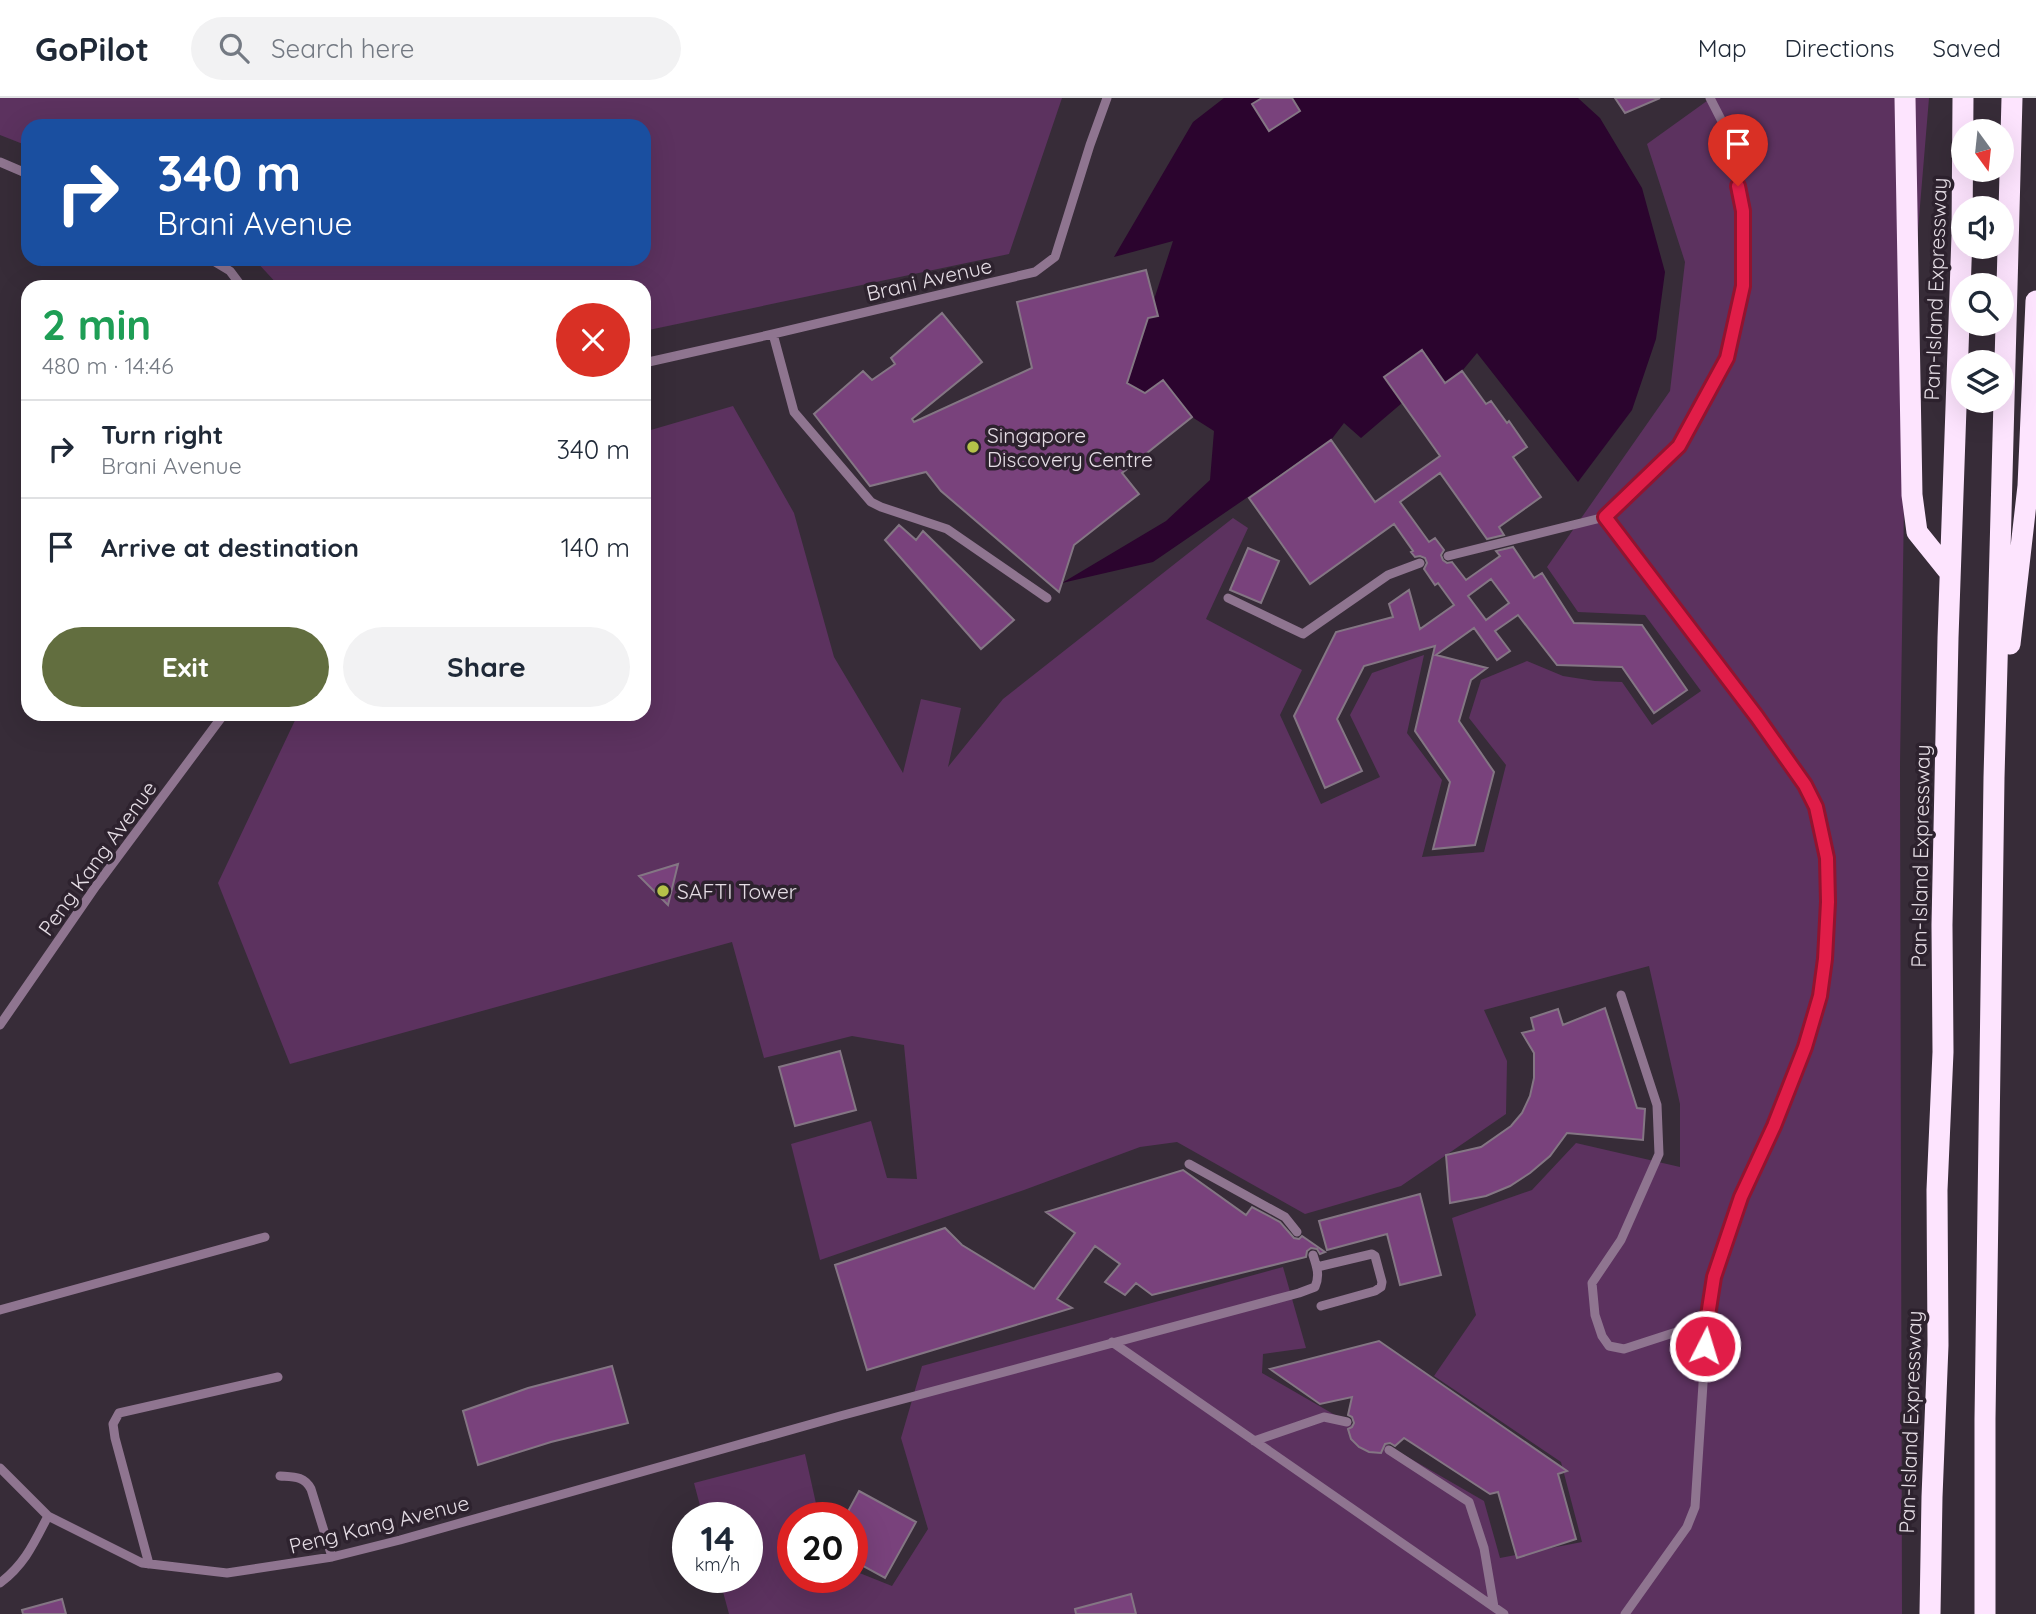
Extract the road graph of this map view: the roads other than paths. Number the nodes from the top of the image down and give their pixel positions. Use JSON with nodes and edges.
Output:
{"nodes":[{"id":1,"x":1107,"y":98,"type":"edge"},
{"id":2,"x":1710,"y":98,"type":"edge"},
{"id":3,"x":1905,"y":98,"type":"edge"},
{"id":4,"x":1963,"y":98,"type":"edge"},
{"id":5,"x":2011,"y":98,"type":"edge"},
{"id":6,"x":0,"y":162,"type":"edge"},
{"id":7,"x":21,"y":171,"type":"edge"},
{"id":8,"x":222,"y":266,"type":"edge"},
{"id":9,"x":237,"y":280,"type":"edge"},
{"id":10,"x":2036,"y":301,"type":"edge"},
{"id":11,"x":772,"y":334,"type":"junction"},
{"id":12,"x":651,"y":361,"type":"edge"},
{"id":13,"x":1605,"y":517,"type":"junction"},
{"id":14,"x":1448,"y":556,"type":"dead end"},
{"id":15,"x":1420,"y":563,"type":"dead end"},
{"id":16,"x":1950,"y":573,"type":"junction"},
{"id":17,"x":1047,"y":598,"type":"dead end"},
{"id":18,"x":1228,"y":598,"type":"dead end"},
{"id":19,"x":219,"y":721,"type":"edge"},
{"id":20,"x":1994,"y":778,"type":"junction"},
{"id":21,"x":1621,"y":995,"type":"dead end"},
{"id":22,"x":0,"y":1025,"type":"edge"},
{"id":23,"x":1189,"y":1164,"type":"dead end"},
{"id":24,"x":1297,"y":1232,"type":"dead end"},
{"id":25,"x":265,"y":1237,"type":"dead end"},
{"id":26,"x":1313,"y":1255,"type":"dead end"},
{"id":27,"x":1317,"y":1267,"type":"junction"},
{"id":28,"x":1321,"y":1306,"type":"dead end"},
{"id":29,"x":0,"y":1310,"type":"edge"},
{"id":30,"x":1707,"y":1322,"type":"junction"},
{"id":31,"x":1112,"y":1342,"type":"junction"},
{"id":32,"x":278,"y":1377,"type":"dead end"},
{"id":33,"x":1347,"y":1422,"type":"dead end"},
{"id":34,"x":1254,"y":1441,"type":"junction"},
{"id":35,"x":1389,"y":1450,"type":"dead end"},
{"id":36,"x":0,"y":1468,"type":"edge"},
{"id":37,"x":280,"y":1476,"type":"dead end"},
{"id":38,"x":48,"y":1516,"type":"junction"},
{"id":39,"x":332,"y":1557,"type":"junction"},
{"id":40,"x":149,"y":1564,"type":"junction"},
{"id":41,"x":0,"y":1583,"type":"edge"},
{"id":42,"x":1494,"y":1607,"type":"junction"},
{"id":43,"x":1504,"y":1614,"type":"edge"},
{"id":44,"x":1625,"y":1614,"type":"edge"},
{"id":45,"x":1930,"y":1614,"type":"edge"},
{"id":46,"x":1985,"y":1614,"type":"edge"}],
"edges":[{"from":1,"to":11,"type":"lane","name":"Brani Avenue"},
{"from":2,"to":13,"type":"lane"},
{"from":3,"to":16,"type":"highway"},
{"from":4,"to":16,"type":"highway","name":"Pan-Island Expressway"},
{"from":5,"to":20,"type":"highway"},
{"from":6,"to":7,"type":"lane"},
{"from":8,"to":9,"type":"lane"},
{"from":10,"to":20,"type":"highway"},
{"from":11,"to":12,"type":"lane","name":"Brani Avenue"},
{"from":11,"to":17,"type":"lane"},
{"from":13,"to":14,"type":"lane"},
{"from":13,"to":30,"type":"lane"},
{"from":15,"to":18,"type":"lane"},
{"from":16,"to":45,"type":"highway","name":"Pan-Island Expressway"},
{"from":19,"to":22,"type":"lane","name":"Peng Kang Avenue"},
{"from":20,"to":46,"type":"highway"},
{"from":21,"to":30,"type":"lane"},
{"from":23,"to":24,"type":"lane"},
{"from":25,"to":29,"type":"lane"},
{"from":26,"to":27,"type":"lane"},
{"from":27,"to":28,"type":"lane"},
{"from":27,"to":31,"type":"lane","name":"Peng Kang Avenue"},
{"from":30,"to":44,"type":"lane"},
{"from":31,"to":34,"type":"lane"},
{"from":31,"to":39,"type":"lane","name":"Peng Kang Avenue"},
{"from":32,"to":40,"type":"lane"},
{"from":33,"to":34,"type":"lane"},
{"from":34,"to":42,"type":"lane"},
{"from":35,"to":42,"type":"lane"},
{"from":36,"to":38,"type":"lane","name":"Peng Kang Avenue"},
{"from":37,"to":39,"type":"lane"},
{"from":38,"to":40,"type":"lane","name":"Peng Kang Avenue"},
{"from":38,"to":41,"type":"lane"},
{"from":39,"to":40,"type":"lane","name":"Peng Kang Avenue"},
{"from":42,"to":43,"type":"lane"}]}
